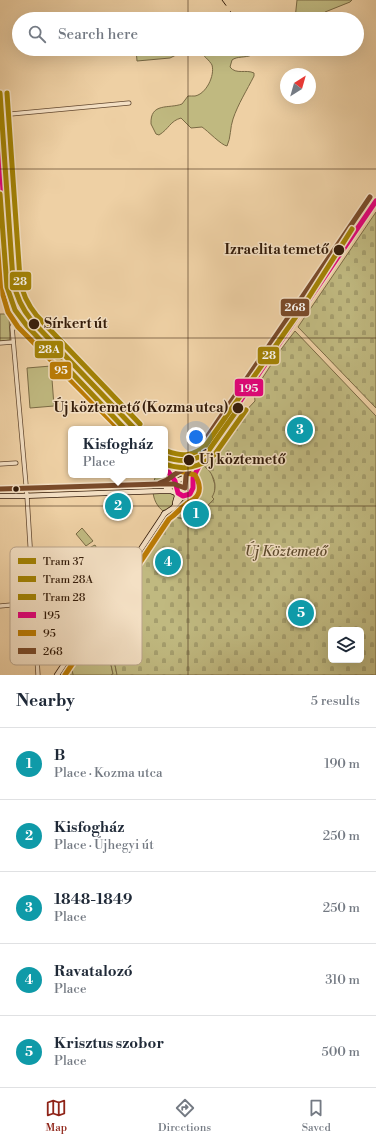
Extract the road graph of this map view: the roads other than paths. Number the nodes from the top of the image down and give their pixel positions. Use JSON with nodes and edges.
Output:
{"nodes":[{"id":1,"x":129,"y":103,"type":"dead end"},
{"id":2,"x":0,"y":115,"type":"edge"},
{"id":3,"x":0,"y":147,"type":"edge"},
{"id":4,"x":2,"y":190,"type":"edge"},
{"id":5,"x":376,"y":200,"type":"edge"},
{"id":6,"x":6,"y":236,"type":"junction"},
{"id":7,"x":0,"y":238,"type":"edge"},
{"id":8,"x":17,"y":315,"type":"junction"},
{"id":9,"x":20,"y":320,"type":"junction"},
{"id":10,"x":12,"y":332,"type":"junction"},
{"id":11,"x":13,"y":342,"type":"junction"},
{"id":12,"x":0,"y":343,"type":"edge"},
{"id":13,"x":126,"y":426,"type":"edge"},
{"id":14,"x":16,"y":463,"type":"dead end"},
{"id":15,"x":0,"y":464,"type":"edge"},
{"id":16,"x":197,"y":468,"type":"junction"},
{"id":17,"x":168,"y":470,"type":"edge"},
{"id":18,"x":168,"y":471,"type":"edge"},
{"id":19,"x":184,"y":478,"type":"junction"},
{"id":20,"x":192,"y":482,"type":"junction"},
{"id":21,"x":176,"y":484,"type":"junction"},
{"id":22,"x":160,"y":491,"type":"junction"},
{"id":23,"x":177,"y":493,"type":"junction"},
{"id":24,"x":0,"y":496,"type":"edge"},
{"id":25,"x":27,"y":496,"type":"junction"},
{"id":26,"x":183,"y":496,"type":"junction"},
{"id":27,"x":164,"y":514,"type":"junction"},
{"id":28,"x":30,"y":547,"type":"edge"},
{"id":29,"x":142,"y":547,"type":"edge"},
{"id":30,"x":10,"y":605,"type":"edge"},
{"id":31,"x":0,"y":606,"type":"edge"},
{"id":32,"x":37,"y":665,"type":"edge"},
{"id":33,"x":64,"y":665,"type":"edge"},
{"id":34,"x":38,"y":675,"type":"edge"},
{"id":35,"x":57,"y":675,"type":"edge"}],
"edges":[{"from":1,"to":2,"type":"street"},
{"from":3,"to":4,"type":"street"},
{"from":4,"to":6,"type":"street"},
{"from":5,"to":16,"type":"street"},
{"from":6,"to":7,"type":"street"},
{"from":6,"to":8,"type":"street"},
{"from":8,"to":9,"type":"street"},
{"from":8,"to":10,"type":"street"},
{"from":9,"to":10,"type":"street"},
{"from":9,"to":13,"type":"street"},
{"from":10,"to":11,"type":"street"},
{"from":11,"to":12,"type":"street"},
{"from":11,"to":25,"type":"street"},
{"from":14,"to":15,"type":"street"},
{"from":16,"to":19,"type":"street"},
{"from":16,"to":20,"type":"street"},
{"from":17,"to":19,"type":"street"},
{"from":18,"to":21,"type":"street"},
{"from":19,"to":20,"type":"street"},
{"from":19,"to":21,"type":"street"},
{"from":20,"to":26,"type":"street"},
{"from":21,"to":22,"type":"street"},
{"from":21,"to":23,"type":"street"},
{"from":22,"to":23,"type":"street"},
{"from":22,"to":25,"type":"street"},
{"from":23,"to":26,"type":"street"},
{"from":23,"to":27,"type":"street"},
{"from":24,"to":25,"type":"street"},
{"from":25,"to":28,"type":"street"},
{"from":26,"to":27,"type":"street"},
{"from":27,"to":29,"type":"street"},
{"from":30,"to":31,"type":"street"},
{"from":32,"to":34,"type":"street"},
{"from":33,"to":35,"type":"street"}]}
